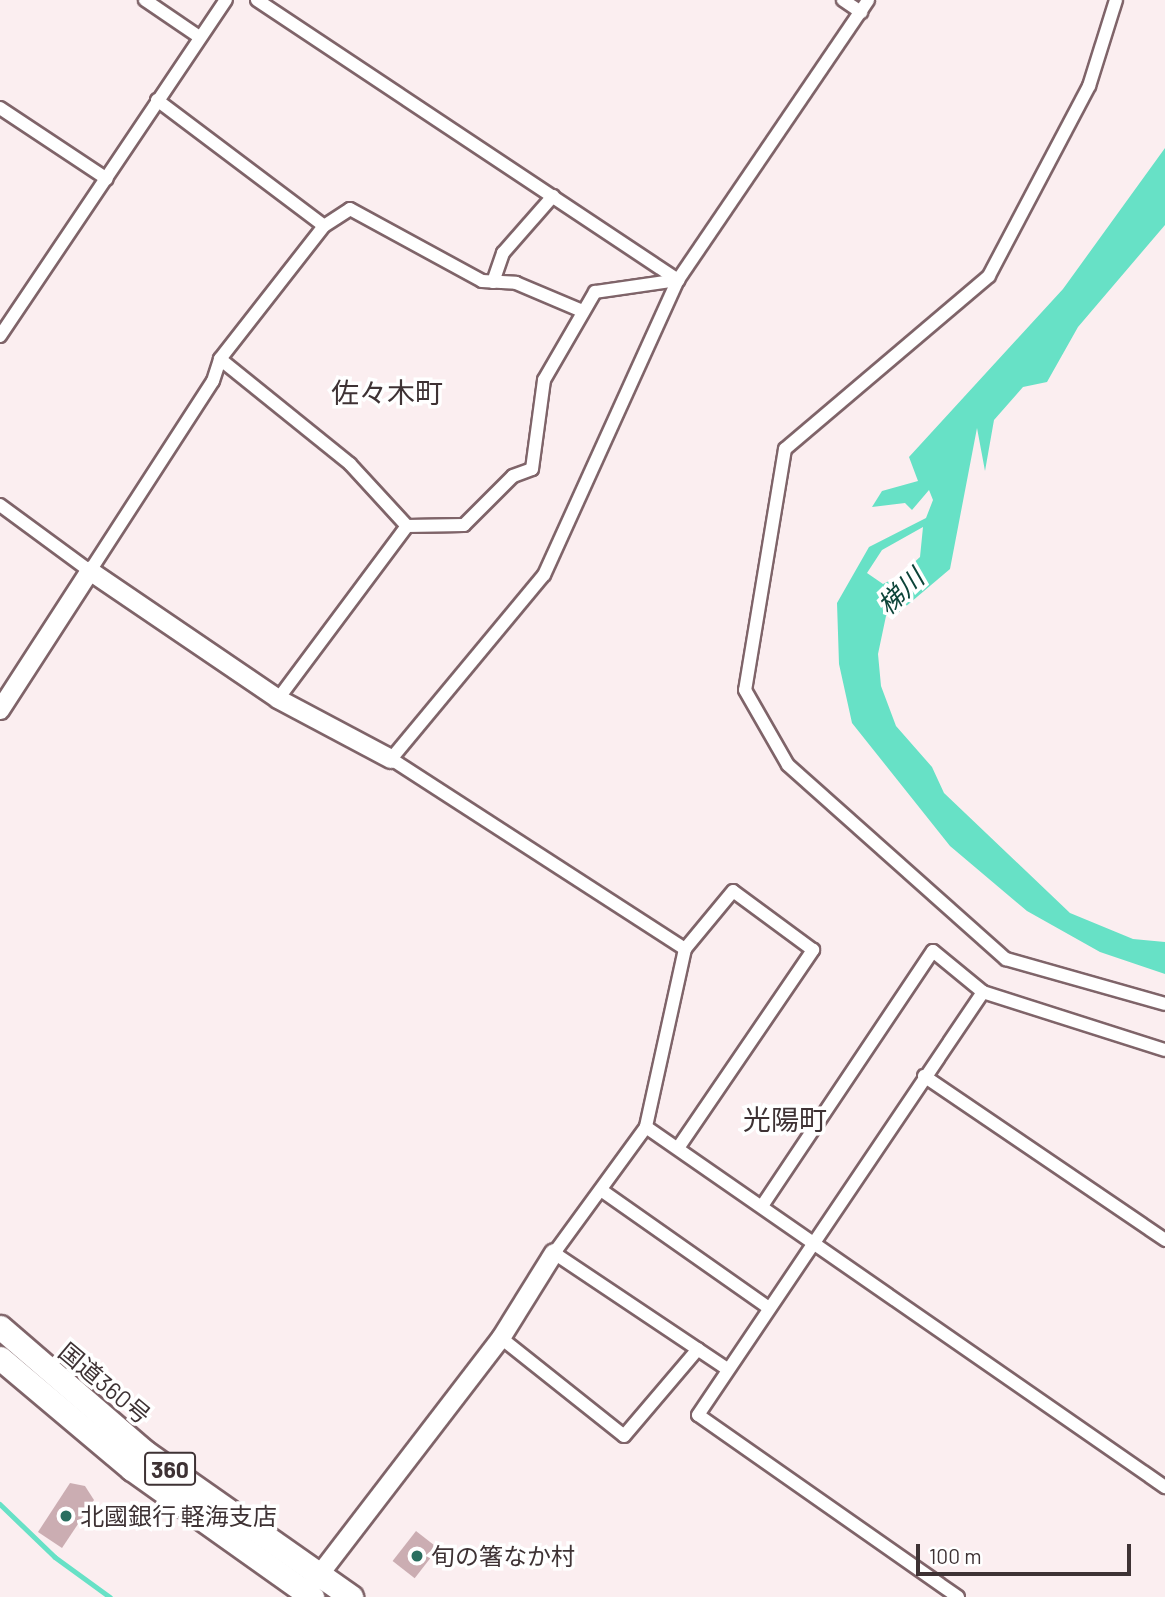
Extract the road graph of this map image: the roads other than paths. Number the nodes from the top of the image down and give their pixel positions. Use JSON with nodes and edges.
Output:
{"nodes":[{"id":1,"x":145,"y":0,"type":"edge"},
{"id":2,"x":226,"y":0,"type":"edge"},
{"id":3,"x":257,"y":0,"type":"edge"},
{"id":4,"x":844,"y":0,"type":"edge"},
{"id":5,"x":868,"y":0,"type":"edge"},
{"id":6,"x":1116,"y":0,"type":"edge"},
{"id":7,"x":861,"y":12,"type":"junction"},
{"id":8,"x":198,"y":36,"type":"junction"},
{"id":9,"x":157,"y":100,"type":"junction"},
{"id":10,"x":0,"y":108,"type":"edge"},
{"id":11,"x":107,"y":179,"type":"junction"},
{"id":12,"x":553,"y":196,"type":"junction"},
{"id":13,"x":324,"y":226,"type":"junction"},
{"id":14,"x":678,"y":279,"type":"junction"},
{"id":15,"x":494,"y":282,"type":"junction"},
{"id":16,"x":580,"y":310,"type":"junction"},
{"id":17,"x":0,"y":336,"type":"edge"},
{"id":18,"x":220,"y":359,"type":"junction"},
{"id":19,"x":0,"y":505,"type":"edge"},
{"id":20,"x":407,"y":526,"type":"junction"},
{"id":21,"x":90,"y":571,"type":"junction"},
{"id":22,"x":278,"y":699,"type":"junction"},
{"id":23,"x":0,"y":710,"type":"edge"},
{"id":24,"x":391,"y":759,"type":"junction"},
{"id":25,"x":685,"y":949,"type":"junction"},
{"id":26,"x":983,"y":992,"type":"junction"},
{"id":27,"x":1165,"y":1004,"type":"edge"},
{"id":28,"x":1165,"y":1049,"type":"edge"},
{"id":29,"x":924,"y":1076,"type":"junction"},
{"id":30,"x":646,"y":1126,"type":"junction"},
{"id":31,"x":678,"y":1148,"type":"junction"},
{"id":32,"x":601,"y":1190,"type":"junction"},
{"id":33,"x":762,"y":1206,"type":"junction"},
{"id":34,"x":1165,"y":1240,"type":"edge"},
{"id":35,"x":812,"y":1242,"type":"junction"},
{"id":36,"x":554,"y":1252,"type":"junction"},
{"id":37,"x":766,"y":1306,"type":"junction"},
{"id":38,"x":0,"y":1327,"type":"edge"},
{"id":39,"x":501,"y":1338,"type":"junction"},
{"id":40,"x":698,"y":1349,"type":"junction"},
{"id":41,"x":0,"y":1358,"type":"edge"},
{"id":42,"x":727,"y":1369,"type":"junction"},
{"id":43,"x":1165,"y":1488,"type":"edge"},
{"id":44,"x":310,"y":1590,"type":"edge"},
{"id":45,"x":351,"y":1597,"type":"edge"},
{"id":46,"x":958,"y":1597,"type":"edge"}],
"edges":[{"from":1,"to":8,"type":"street"},
{"from":2,"to":8,"type":"street"},
{"from":3,"to":12,"type":"street"},
{"from":4,"to":7,"type":"street"},
{"from":5,"to":7,"type":"street"},
{"from":6,"to":27,"type":"street"},
{"from":7,"to":14,"type":"street"},
{"from":8,"to":9,"type":"street"},
{"from":9,"to":11,"type":"street"},
{"from":9,"to":13,"type":"street"},
{"from":10,"to":11,"type":"street"},
{"from":11,"to":17,"type":"street"},
{"from":12,"to":14,"type":"street"},
{"from":12,"to":15,"type":"street"},
{"from":13,"to":15,"type":"street"},
{"from":13,"to":18,"type":"street"},
{"from":14,"to":16,"type":"street"},
{"from":14,"to":24,"type":"street"},
{"from":15,"to":16,"type":"street"},
{"from":16,"to":20,"type":"street"},
{"from":18,"to":20,"type":"street"},
{"from":18,"to":21,"type":"street"},
{"from":19,"to":21,"type":"street"},
{"from":20,"to":22,"type":"street"},
{"from":21,"to":22,"type":"street"},
{"from":21,"to":23,"type":"street"},
{"from":22,"to":24,"type":"street"},
{"from":24,"to":25,"type":"street"},
{"from":25,"to":30,"type":"street"},
{"from":25,"to":31,"type":"street"},
{"from":26,"to":28,"type":"street"},
{"from":26,"to":29,"type":"street"},
{"from":26,"to":33,"type":"street"},
{"from":29,"to":34,"type":"street"},
{"from":29,"to":35,"type":"street"},
{"from":30,"to":31,"type":"street"},
{"from":30,"to":32,"type":"street"},
{"from":31,"to":33,"type":"street"},
{"from":32,"to":36,"type":"street"},
{"from":32,"to":37,"type":"street"},
{"from":33,"to":35,"type":"street"},
{"from":35,"to":37,"type":"street"},
{"from":35,"to":43,"type":"street"},
{"from":36,"to":39,"type":"street"},
{"from":36,"to":40,"type":"street"},
{"from":37,"to":42,"type":"street"},
{"from":38,"to":44,"type":"highway","name":"国道360号","number":"360"},
{"from":39,"to":40,"type":"street"},
{"from":39,"to":44,"type":"street"},
{"from":40,"to":42,"type":"street"},
{"from":41,"to":44,"type":"highway","name":"国道360号","number":"360"},
{"from":42,"to":46,"type":"street"},
{"from":44,"to":45,"type":"highway","name":"国道360号","number":"360"}]}
